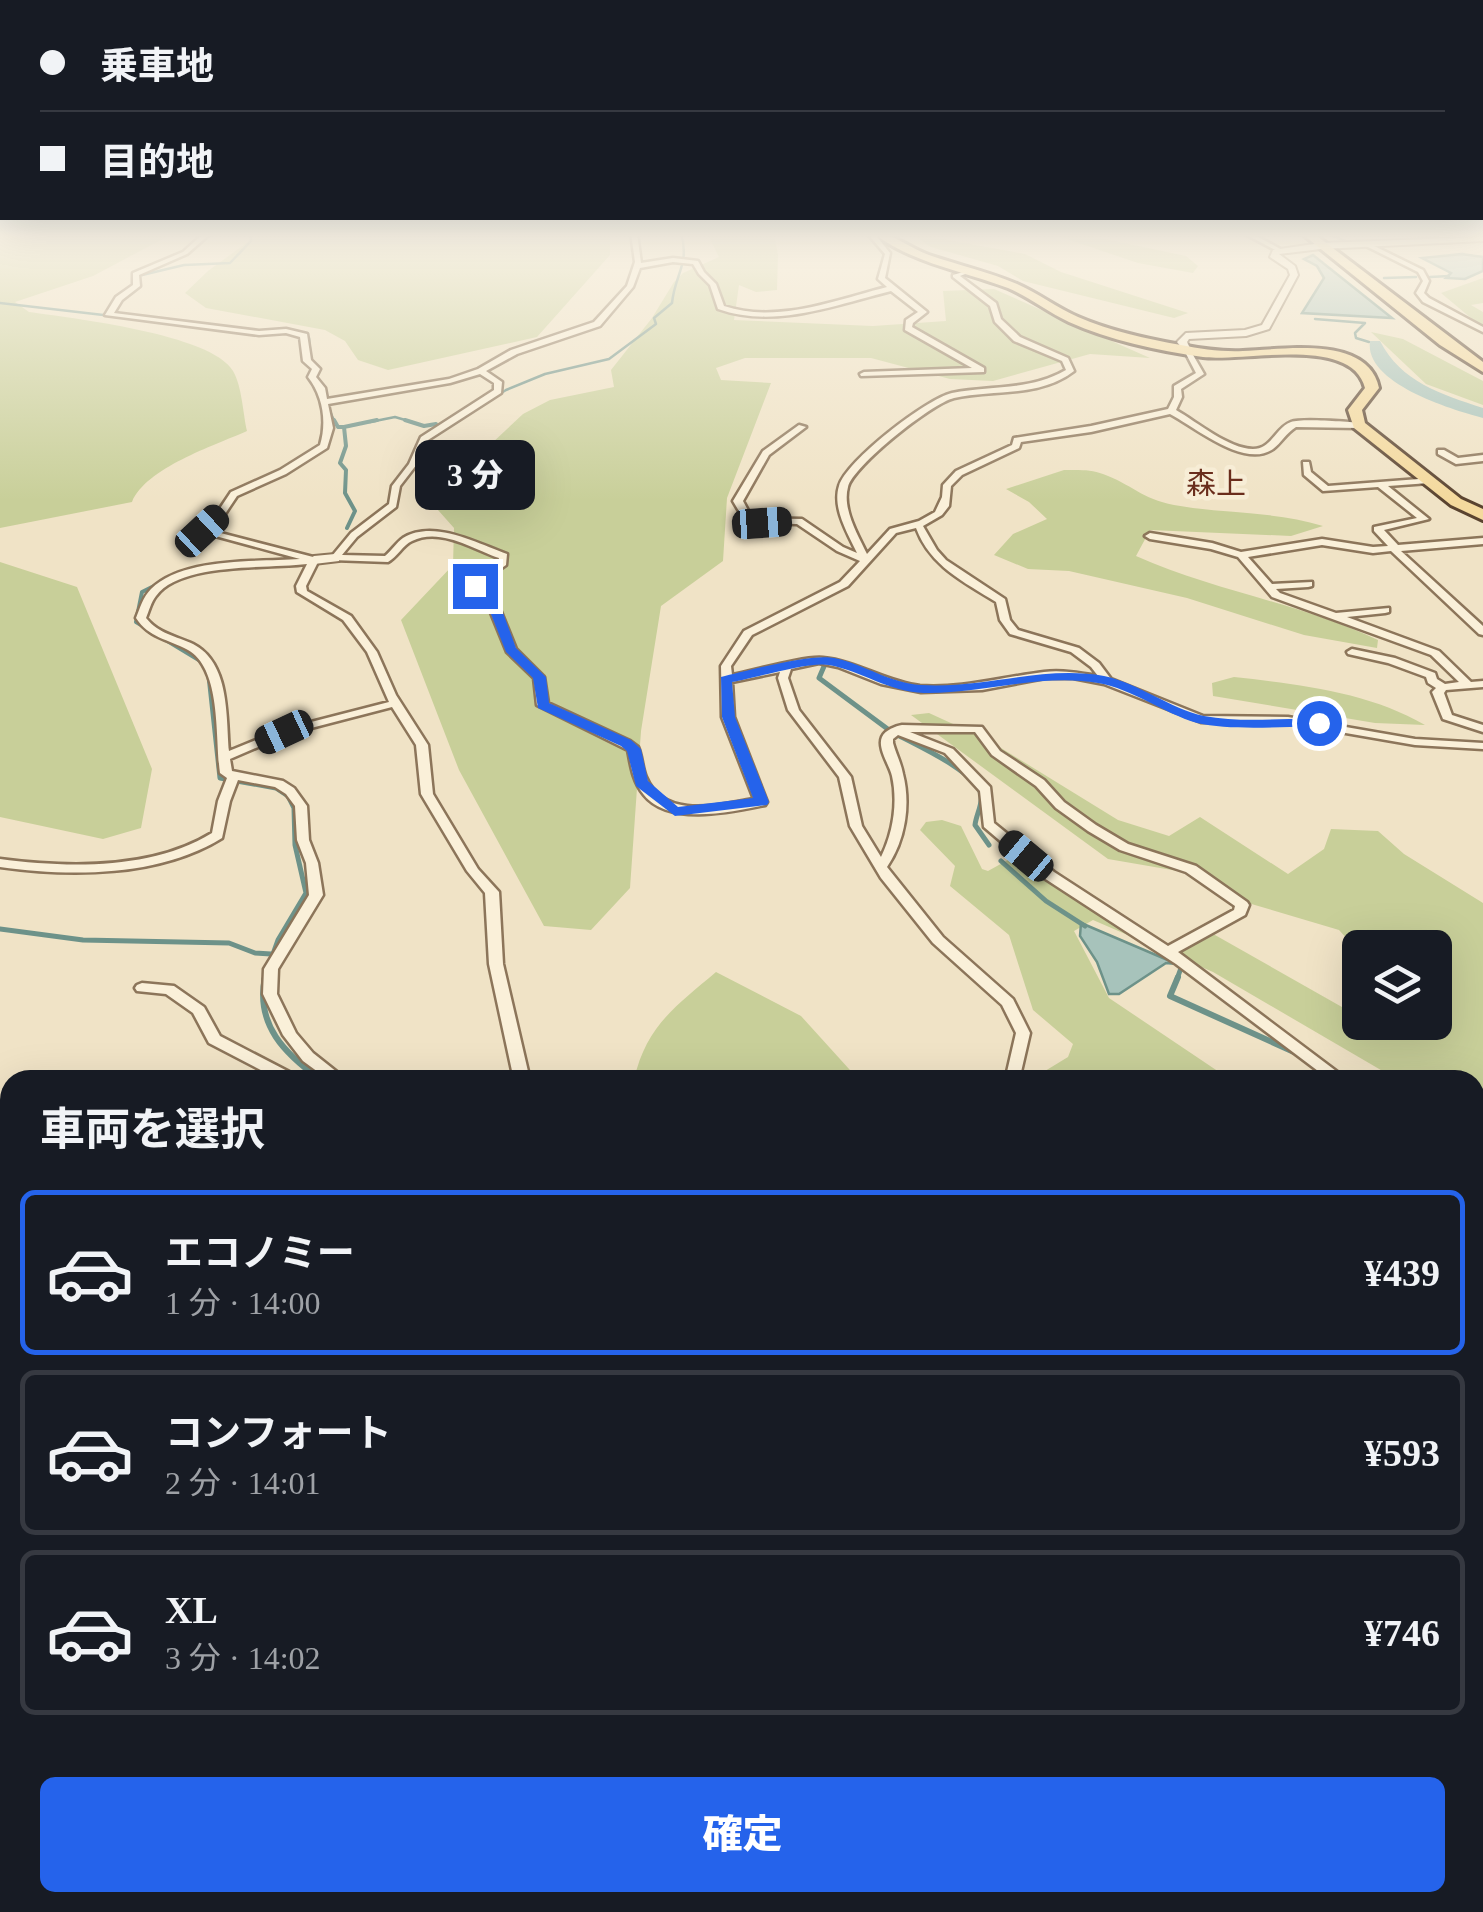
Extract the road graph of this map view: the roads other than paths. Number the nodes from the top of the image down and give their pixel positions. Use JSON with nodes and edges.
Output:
{"nodes":[{"id":1,"x":168,"y":322,"type":"edge"},
{"id":2,"x":600,"y":322,"type":"edge"},
{"id":3,"x":910,"y":322,"type":"edge"},
{"id":4,"x":1000,"y":322,"type":"edge"},
{"id":5,"x":1082,"y":322,"type":"edge"},
{"id":6,"x":1269,"y":322,"type":"edge"},
{"id":7,"x":1420,"y":322,"type":"edge"},
{"id":8,"x":1186,"y":350,"type":"junction"},
{"id":9,"x":1483,"y":364,"type":"edge"},
{"id":10,"x":482,"y":371,"type":"junction"},
{"id":11,"x":864,"y":374,"type":"dead end"},
{"id":12,"x":328,"y":401,"type":"junction"},
{"id":13,"x":1171,"y":410,"type":"junction"},
{"id":14,"x":1359,"y":424,"type":"junction"},
{"id":15,"x":802,"y":428,"type":"dead end"},
{"id":16,"x":1441,"y":452,"type":"dead end"},
{"id":17,"x":1481,"y":460,"type":"edge"},
{"id":18,"x":1306,"y":464,"type":"dead end"},
{"id":19,"x":1428,"y":480,"type":"junction"},
{"id":20,"x":1382,"y":485,"type":"junction"},
{"id":21,"x":1483,"y":515,"type":"edge"},
{"id":22,"x":921,"y":528,"type":"junction"},
{"id":23,"x":1150,"y":536,"type":"dead end"},
{"id":24,"x":1483,"y":541,"type":"edge"},
{"id":25,"x":1394,"y":548,"type":"junction"},
{"id":26,"x":1240,"y":555,"type":"junction"},
{"id":27,"x":336,"y":558,"type":"junction"},
{"id":28,"x":314,"y":560,"type":"junction"},
{"id":29,"x":865,"y":560,"type":"junction"},
{"id":30,"x":1308,"y":584,"type":"dead end"},
{"id":31,"x":1268,"y":587,"type":"junction"},
{"id":32,"x":1385,"y":610,"type":"dead end"},
{"id":33,"x":1334,"y":616,"type":"junction"},
{"id":34,"x":1483,"y":632,"type":"edge"},
{"id":35,"x":1352,"y":652,"type":"dead end"},
{"id":36,"x":786,"y":669,"type":"junction"},
{"id":37,"x":726,"y":680,"type":"junction"},
{"id":38,"x":1107,"y":680,"type":"junction"},
{"id":39,"x":1483,"y":684,"type":"edge"},
{"id":40,"x":1468,"y":685,"type":"junction"},
{"id":41,"x":1443,"y":687,"type":"junction"},
{"id":42,"x":396,"y":703,"type":"junction"},
{"id":43,"x":1483,"y":729,"type":"edge"},
{"id":44,"x":896,"y":730,"type":"junction"},
{"id":45,"x":1483,"y":746,"type":"edge"},
{"id":46,"x":223,"y":758,"type":"junction"},
{"id":47,"x":231,"y":781,"type":"junction"},
{"id":48,"x":0,"y":862,"type":"edge"},
{"id":49,"x":880,"y":867,"type":"junction"},
{"id":50,"x":1168,"y":952,"type":"junction"},
{"id":51,"x":142,"y":988,"type":"dead end"},
{"id":52,"x":295,"y":1070,"type":"edge"},
{"id":53,"x":302,"y":1070,"type":"edge"},
{"id":54,"x":520,"y":1070,"type":"edge"},
{"id":55,"x":1014,"y":1070,"type":"edge"},
{"id":56,"x":1327,"y":1070,"type":"edge"}],
"edges":[{"from":1,"to":12,"type":"street"},
{"from":2,"to":10,"type":"street"},
{"from":3,"to":11,"type":"street"},
{"from":4,"to":29,"type":"street"},
{"from":5,"to":8,"type":"main road"},
{"from":6,"to":8,"type":"street"},
{"from":7,"to":9,"type":"main road"},
{"from":8,"to":13,"type":"street"},
{"from":8,"to":14,"type":"main road"},
{"from":10,"to":12,"type":"street"},
{"from":10,"to":27,"type":"street"},
{"from":12,"to":28,"type":"street"},
{"from":13,"to":14,"type":"street"},
{"from":13,"to":22,"type":"street"},
{"from":14,"to":19,"type":"main road"},
{"from":15,"to":29,"type":"street"},
{"from":16,"to":17,"type":"street"},
{"from":18,"to":20,"type":"street"},
{"from":19,"to":20,"type":"street"},
{"from":19,"to":21,"type":"main road"},
{"from":20,"to":25,"type":"street"},
{"from":22,"to":29,"type":"street"},
{"from":22,"to":38,"type":"street"},
{"from":23,"to":26,"type":"street"},
{"from":24,"to":25,"type":"street"},
{"from":25,"to":26,"type":"street"},
{"from":25,"to":34,"type":"street"},
{"from":26,"to":31,"type":"street"},
{"from":27,"to":28,"type":"street"},
{"from":27,"to":37,"type":"street"},
{"from":28,"to":42,"type":"street"},
{"from":28,"to":46,"type":"street"},
{"from":29,"to":37,"type":"street"},
{"from":30,"to":31,"type":"street"},
{"from":31,"to":33,"type":"street"},
{"from":32,"to":33,"type":"street"},
{"from":33,"to":40,"type":"street"},
{"from":35,"to":41,"type":"street"},
{"from":36,"to":37,"type":"street"},
{"from":36,"to":38,"type":"street"},
{"from":36,"to":49,"type":"street"},
{"from":38,"to":45,"type":"street"},
{"from":39,"to":40,"type":"street"},
{"from":40,"to":41,"type":"street"},
{"from":41,"to":43,"type":"street"},
{"from":42,"to":46,"type":"street"},
{"from":42,"to":54,"type":"street"},
{"from":44,"to":49,"type":"street"},
{"from":44,"to":50,"type":"street"},
{"from":44,"to":50,"type":"street"},
{"from":46,"to":47,"type":"street"},
{"from":47,"to":48,"type":"street"},
{"from":47,"to":53,"type":"street"},
{"from":49,"to":55,"type":"street"},
{"from":50,"to":56,"type":"street"},
{"from":51,"to":52,"type":"street"}]}
